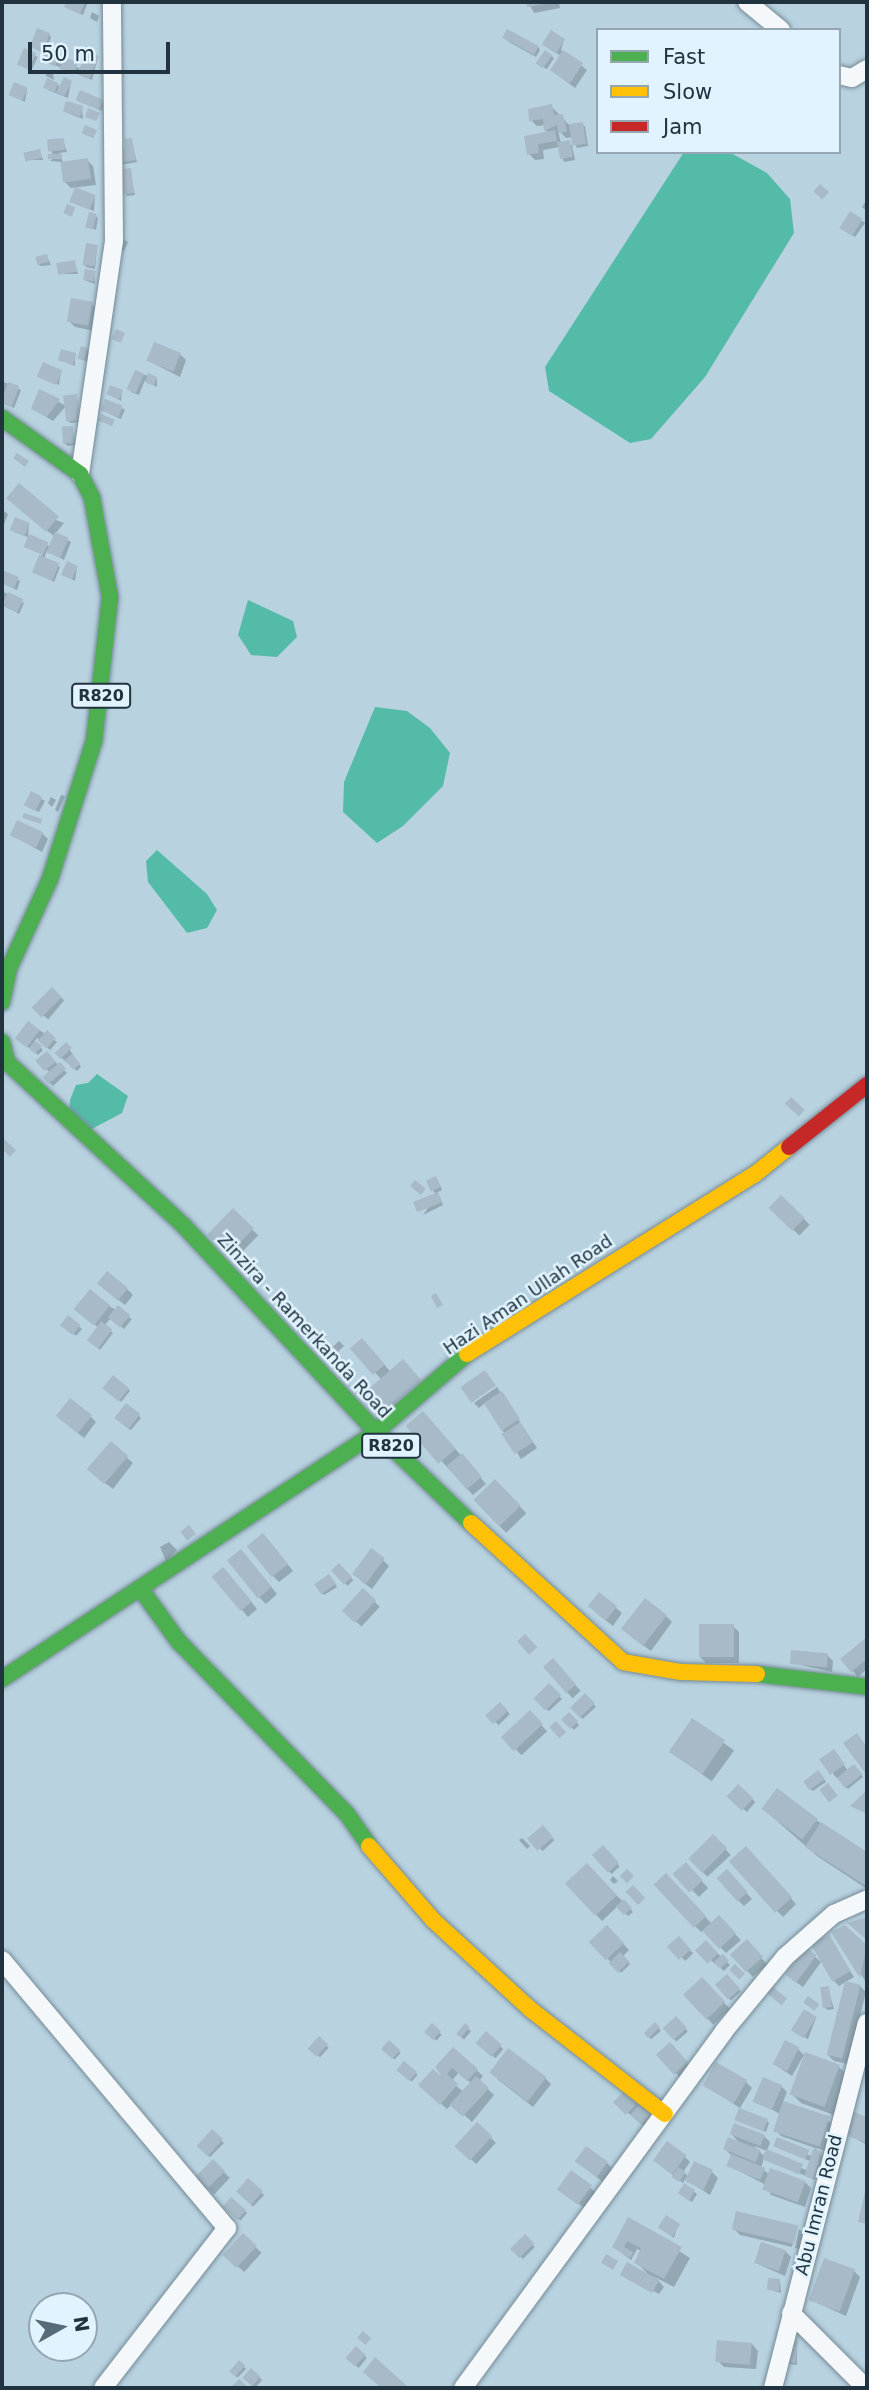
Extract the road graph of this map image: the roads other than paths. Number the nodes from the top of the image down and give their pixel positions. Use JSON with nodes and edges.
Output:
{"nodes":[{"id":1,"x":112,"y":2,"type":"edge"},
{"id":2,"x":747,"y":2,"type":"edge"},
{"id":3,"x":779,"y":28,"type":"edge"},
{"id":4,"x":867,"y":69,"type":"edge"},
{"id":5,"x":841,"y":75,"type":"edge"},
{"id":6,"x":2,"y":418,"type":"edge"},
{"id":7,"x":80,"y":474,"type":"junction"},
{"id":8,"x":2,"y":1002,"type":"edge"},
{"id":9,"x":2,"y":1042,"type":"edge"},
{"id":10,"x":867,"y":1085,"type":"edge"},
{"id":11,"x":376,"y":1432,"type":"junction"},
{"id":12,"x":140,"y":1588,"type":"junction"},
{"id":13,"x":2,"y":1679,"type":"edge"},
{"id":14,"x":867,"y":1686,"type":"edge"},
{"id":15,"x":867,"y":1899,"type":"edge"},
{"id":16,"x":2,"y":1960,"type":"edge"},
{"id":17,"x":867,"y":2023,"type":"edge"},
{"id":18,"x":665,"y":2114,"type":"junction"},
{"id":19,"x":791,"y":2313,"type":"junction"},
{"id":20,"x":103,"y":2388,"type":"edge"},
{"id":21,"x":463,"y":2388,"type":"edge"},
{"id":22,"x":773,"y":2388,"type":"edge"},
{"id":23,"x":866,"y":2388,"type":"edge"}],
"edges":[{"from":1,"to":7,"type":"street"},
{"from":2,"to":3,"type":"street"},
{"from":4,"to":5,"type":"street"},
{"from":6,"to":7,"type":"street"},
{"from":7,"to":8,"type":"street","number":"R820"},
{"from":9,"to":11,"type":"street","name":"Zinzira - Ramerkanda Road","number":"R820"},
{"from":10,"to":11,"type":"street","name":"Hazi Aman Ullah Road"},
{"from":11,"to":12,"type":"street","name":"Hazi Aman Ullah Road"},
{"from":11,"to":14,"type":"street","name":"Zinzira - Ramerkanda Road","number":"R820"},
{"from":12,"to":13,"type":"street","name":"Hazi Aman Ullah Road"},
{"from":12,"to":18,"type":"street"},
{"from":15,"to":18,"type":"street"},
{"from":16,"to":20,"type":"street"},
{"from":17,"to":19,"type":"street","name":"Abu Imran Road"},
{"from":18,"to":21,"type":"street"},
{"from":19,"to":22,"type":"street","name":"Abu Imran Road"},
{"from":19,"to":23,"type":"street"}]}
